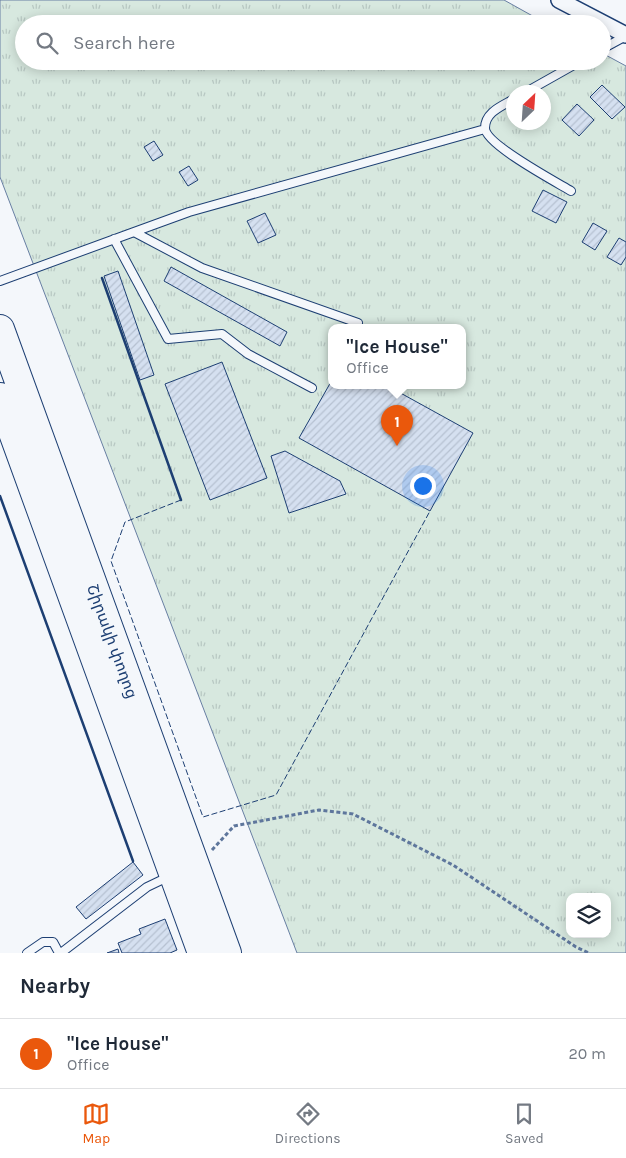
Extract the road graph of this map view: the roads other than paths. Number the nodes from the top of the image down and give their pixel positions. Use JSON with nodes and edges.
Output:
{"nodes":[{"id":1,"x":560,"y":0,"type":"edge"},
{"id":2,"x":588,"y":15,"type":"edge"},
{"id":3,"x":611,"y":27,"type":"edge"},
{"id":4,"x":626,"y":35,"type":"edge"},
{"id":5,"x":611,"y":44,"type":"edge"},
{"id":6,"x":565,"y":70,"type":"edge"},
{"id":7,"x":538,"y":85,"type":"edge"},
{"id":8,"x":506,"y":104,"type":"edge"},
{"id":9,"x":485,"y":129,"type":"junction"},
{"id":10,"x":572,"y":191,"type":"dead end"},
{"id":11,"x":134,"y":232,"type":"junction"},
{"id":12,"x":114,"y":239,"type":"junction"},
{"id":13,"x":0,"y":281,"type":"edge"},
{"id":14,"x":358,"y":323,"type":"dead end"},
{"id":15,"x":0,"y":329,"type":"edge"},
{"id":16,"x":312,"y":388,"type":"dead end"},
{"id":17,"x":0,"y":397,"type":"edge"},
{"id":18,"x":185,"y":872,"type":"junction"},
{"id":19,"x":27,"y":953,"type":"edge"},
{"id":20,"x":60,"y":953,"type":"edge"},
{"id":21,"x":202,"y":953,"type":"edge"},
{"id":22,"x":227,"y":953,"type":"edge"}],
"edges":[{"from":1,"to":2,"type":"street"},
{"from":3,"to":4,"type":"street"},
{"from":4,"to":5,"type":"lane"},
{"from":6,"to":7,"type":"lane"},
{"from":8,"to":9,"type":"lane"},
{"from":9,"to":10,"type":"lane"},
{"from":9,"to":11,"type":"lane"},
{"from":11,"to":12,"type":"lane"},
{"from":11,"to":14,"type":"lane"},
{"from":12,"to":13,"type":"lane"},
{"from":12,"to":16,"type":"lane"},
{"from":15,"to":18,"type":"highway","name":"Շիրակի փողոց"},
{"from":17,"to":18,"type":"highway","name":"Շիրակի փողոց"},
{"from":18,"to":20,"type":"lane"},
{"from":18,"to":21,"type":"highway","name":"Շիրակի փողոց"},
{"from":18,"to":22,"type":"highway","name":"Շիրակի փողոց"},
{"from":19,"to":20,"type":"lane"}]}
